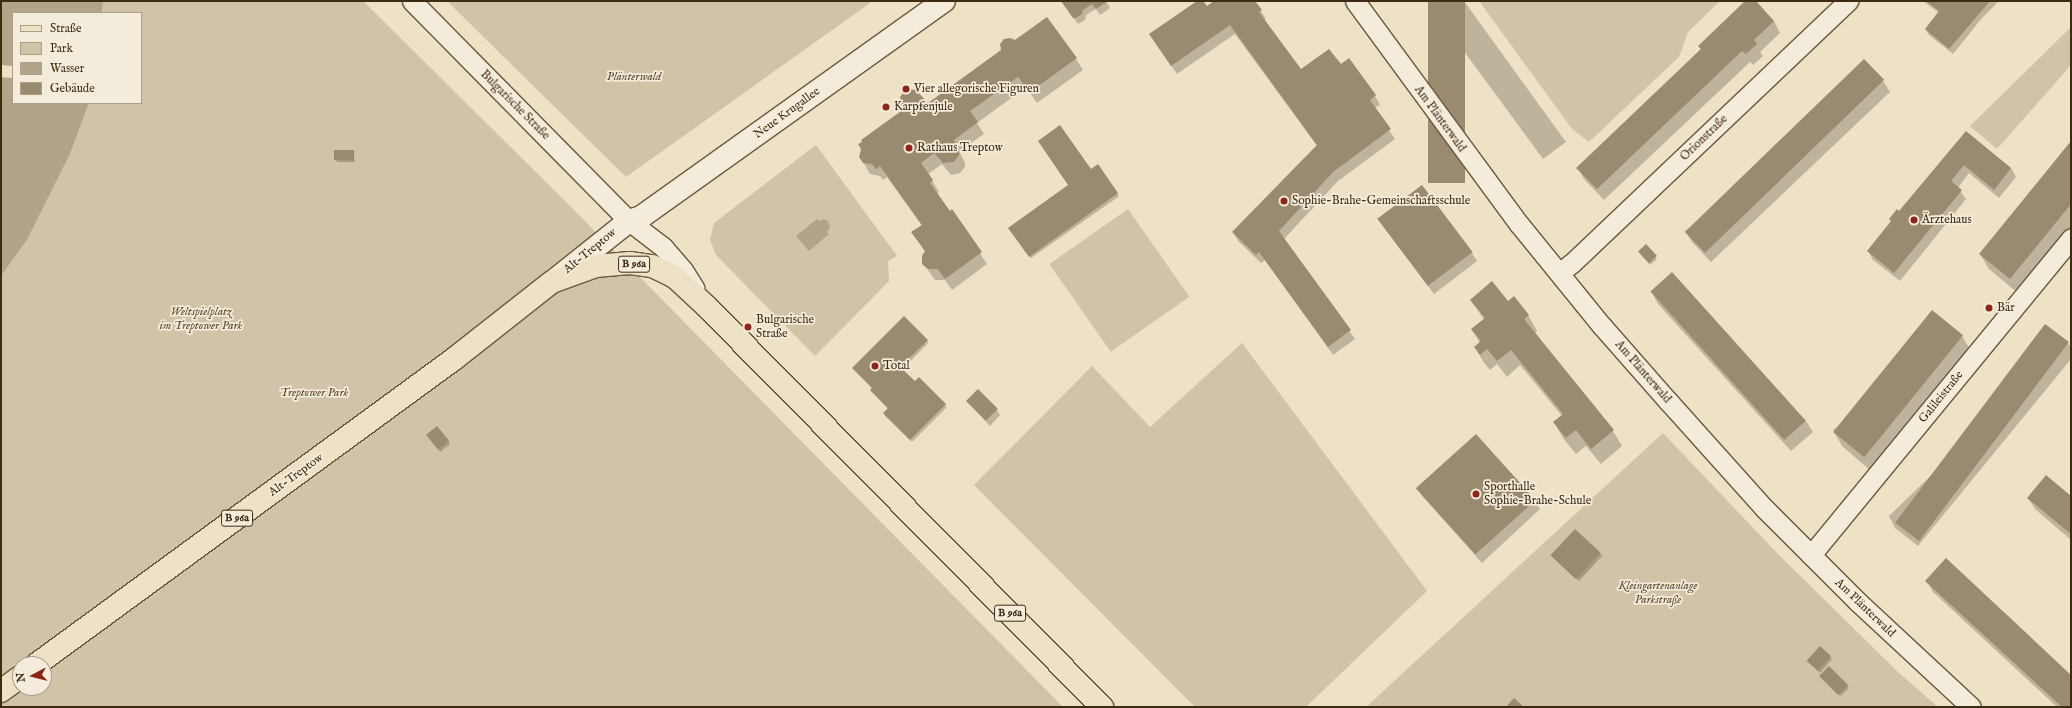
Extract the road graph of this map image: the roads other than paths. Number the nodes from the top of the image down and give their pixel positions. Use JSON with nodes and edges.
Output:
{"nodes":[{"id":1,"x":412,"y":1,"type":"edge"},
{"id":2,"x":944,"y":1,"type":"edge"},
{"id":3,"x":1355,"y":1,"type":"edge"},
{"id":4,"x":1848,"y":1,"type":"edge"},
{"id":5,"x":629,"y":221,"type":"junction"},
{"id":6,"x":2071,"y":238,"type":"edge"},
{"id":7,"x":1559,"y":273,"type":"junction"},
{"id":8,"x":552,"y":282,"type":"junction"},
{"id":9,"x":706,"y":306,"type":"junction"},
{"id":10,"x":1811,"y":555,"type":"junction"},
{"id":11,"x":48,"y":656,"type":"edge"},
{"id":12,"x":12,"y":683,"type":"edge"},
{"id":13,"x":1,"y":691,"type":"edge"},
{"id":14,"x":1102,"y":707,"type":"edge"},
{"id":15,"x":1972,"y":707,"type":"edge"}],
"edges":[{"from":1,"to":5,"type":"street","name":"Bulgarische Straße"},
{"from":2,"to":5,"type":"street","name":"Neue Krugallee"},
{"from":3,"to":7,"type":"street","name":"Am Plänterwald"},
{"from":4,"to":7,"type":"street","name":"Orionstraße"},
{"from":5,"to":8,"type":"street","name":"Alt-Treptow"},
{"from":5,"to":9,"type":"street","name":"Bulgarische Straße"},
{"from":6,"to":10,"type":"street","name":"Galileistraße"},
{"from":7,"to":10,"type":"street","name":"Am Plänterwald"},
{"from":8,"to":9,"type":"main road","name":"Alt-Treptow","number":"B 96a"},
{"from":8,"to":11,"type":"main road","name":"Alt-Treptow","number":"B 96a"},
{"from":9,"to":14,"type":"main road","name":"Bulgarische Straße","number":"B 96a"},
{"from":10,"to":15,"type":"street","name":"Am Plänterwald"},
{"from":12,"to":13,"type":"main road"}]}
